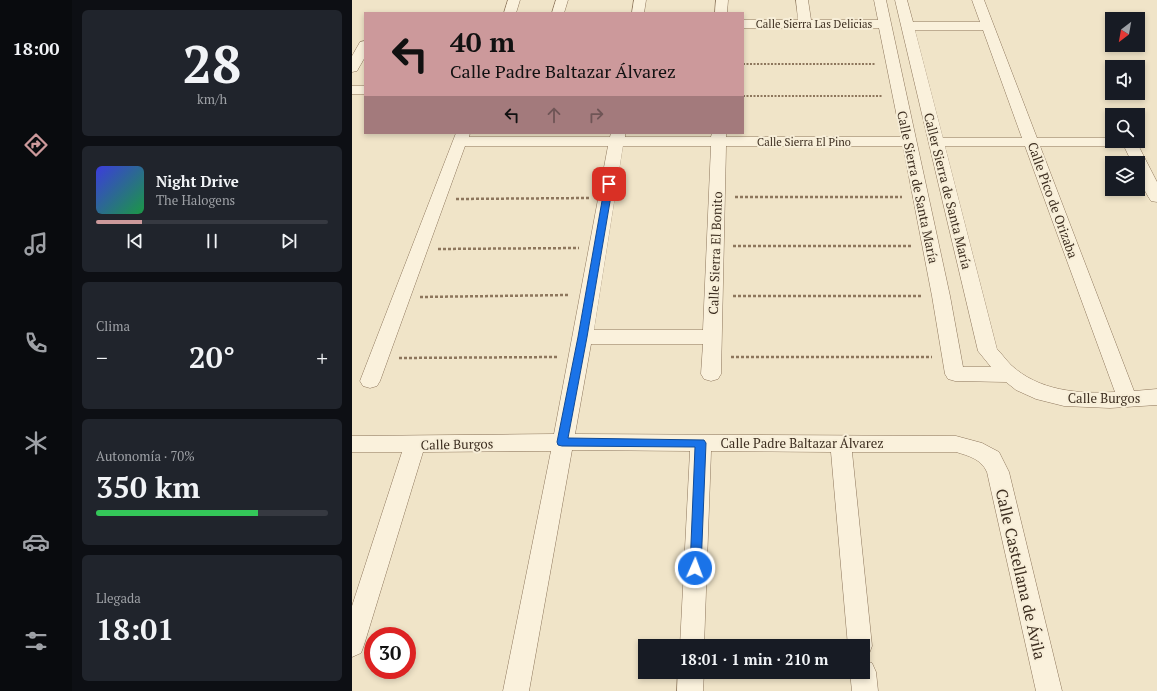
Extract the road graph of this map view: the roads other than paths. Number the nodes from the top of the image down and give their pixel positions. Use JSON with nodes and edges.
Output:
{"nodes":[{"id":1,"x":514,"y":0,"type":"edge"},
{"id":2,"x":562,"y":0,"type":"edge"},
{"id":3,"x":640,"y":0,"type":"edge"},
{"id":4,"x":722,"y":0,"type":"edge"},
{"id":5,"x":802,"y":0,"type":"edge"},
{"id":6,"x":880,"y":0,"type":"edge"},
{"id":7,"x":901,"y":0,"type":"edge"},
{"id":8,"x":978,"y":0,"type":"edge"},
{"id":9,"x":510,"y":12,"type":"edge"},
{"id":10,"x":558,"y":12,"type":"edge"},
{"id":11,"x":638,"y":12,"type":"edge"},
{"id":12,"x":721,"y":12,"type":"edge"},
{"id":13,"x":744,"y":24,"type":"edge"},
{"id":14,"x":805,"y":24,"type":"junction"},
{"id":15,"x":885,"y":24,"type":"junction"},
{"id":16,"x":908,"y":26,"type":"junction"},
{"id":17,"x":988,"y":26,"type":"junction"},
{"id":18,"x":364,"y":47,"type":"edge"},
{"id":19,"x":352,"y":68,"type":"edge"},
{"id":20,"x":352,"y":90,"type":"edge"},
{"id":21,"x":364,"y":90,"type":"edge"},
{"id":22,"x":461,"y":137,"type":"edge"},
{"id":23,"x":617,"y":137,"type":"edge"},
{"id":24,"x":719,"y":137,"type":"edge"},
{"id":25,"x":908,"y":142,"type":"junction"},
{"id":26,"x":936,"y":142,"type":"junction"},
{"id":27,"x":1031,"y":142,"type":"junction"},
{"id":28,"x":1105,"y":142,"type":"edge"},
{"id":29,"x":1132,"y":148,"type":"edge"},
{"id":30,"x":1157,"y":197,"type":"edge"},
{"id":31,"x":583,"y":337,"type":"junction"},
{"id":32,"x":711,"y":337,"type":"junction"},
{"id":33,"x":711,"y":366,"type":"road end"},
{"id":34,"x":1009,"y":374,"type":"junction"},
{"id":35,"x":370,"y":381,"type":"dead end"},
{"id":36,"x":1157,"y":397,"type":"edge"},
{"id":37,"x":1127,"y":399,"type":"junction"},
{"id":38,"x":562,"y":442,"type":"junction"},
{"id":39,"x":841,"y":442,"type":"junction"},
{"id":40,"x":701,"y":443,"type":"junction"},
{"id":41,"x":352,"y":444,"type":"edge"},
{"id":42,"x":415,"y":444,"type":"junction"},
{"id":43,"x":990,"y":458,"type":"joint"},
{"id":44,"x":692,"y":639,"type":"edge"},
{"id":45,"x":859,"y":639,"type":"edge"},
{"id":46,"x":352,"y":645,"type":"edge"},
{"id":47,"x":691,"y":679,"type":"edge"},
{"id":48,"x":864,"y":679,"type":"edge"},
{"id":49,"x":516,"y":691,"type":"edge"},
{"id":50,"x":690,"y":691,"type":"edge"},
{"id":51,"x":865,"y":691,"type":"edge"},
{"id":52,"x":1049,"y":691,"type":"edge"}],
"edges":[{"from":1,"to":9,"type":"street"},
{"from":2,"to":10,"type":"street"},
{"from":3,"to":11,"type":"street"},
{"from":4,"to":12,"type":"street"},
{"from":5,"to":14,"type":"street"},
{"from":6,"to":15,"type":"street","name":"Calle Sierra de Santa María"},
{"from":7,"to":16,"type":"street","name":"Caller Sierra de Santa María"},
{"from":8,"to":17,"type":"street","name":"Calle Pico de Orizaba"},
{"from":13,"to":14,"type":"street","name":"Calle Sierra Las Delicias"},
{"from":14,"to":15,"type":"street","name":"Calle Sierra Las Delicias"},
{"from":15,"to":25,"type":"street","name":"Calle Sierra de Santa María"},
{"from":16,"to":17,"type":"street"},
{"from":16,"to":26,"type":"street","name":"Caller Sierra de Santa María"},
{"from":17,"to":27,"type":"street","name":"Calle Pico de Orizaba"},
{"from":18,"to":19,"type":"street"},
{"from":20,"to":21,"type":"street"},
{"from":22,"to":23,"type":"street","name":"Calle Sierra El Pino"},
{"from":22,"to":35,"type":"street"},
{"from":23,"to":24,"type":"street","name":"Calle Sierra El Pino"},
{"from":23,"to":31,"type":"street"},
{"from":24,"to":25,"type":"street","name":"Calle Sierra El Pino"},
{"from":24,"to":32,"type":"street","name":"Calle Sierra El Bonito"},
{"from":25,"to":34,"type":"street","name":"Calle Sierra de Santa María"},
{"from":26,"to":27,"type":"street"},
{"from":26,"to":34,"type":"street","name":"Caller Sierra de Santa María"},
{"from":27,"to":28,"type":"street"},
{"from":27,"to":37,"type":"street","name":"Calle Pico de Orizaba"},
{"from":29,"to":30,"type":"street"},
{"from":31,"to":32,"type":"street"},
{"from":31,"to":38,"type":"street"},
{"from":32,"to":33,"type":"street","name":"Calle Sierra El Bonito"},
{"from":34,"to":37,"type":"street","name":"Calle Burgos"},
{"from":36,"to":37,"type":"street","name":"Calle Burgos"},
{"from":38,"to":40,"type":"street","name":"Calle Padre Baltazar Álvarez"},
{"from":38,"to":42,"type":"street","name":"Calle Burgos"},
{"from":38,"to":49,"type":"street"},
{"from":39,"to":40,"type":"street","name":"Calle Padre Baltazar Álvarez"},
{"from":39,"to":43,"type":"street","name":"Calle Padre Baltazar Álvarez"},
{"from":39,"to":45,"type":"street"},
{"from":40,"to":44,"type":"street"},
{"from":41,"to":42,"type":"street","name":"Calle Burgos"},
{"from":42,"to":46,"type":"street"},
{"from":43,"to":52,"type":"street","name":"Calle Castellana de Ávila"},
{"from":47,"to":50,"type":"street"},
{"from":48,"to":51,"type":"street"}]}
